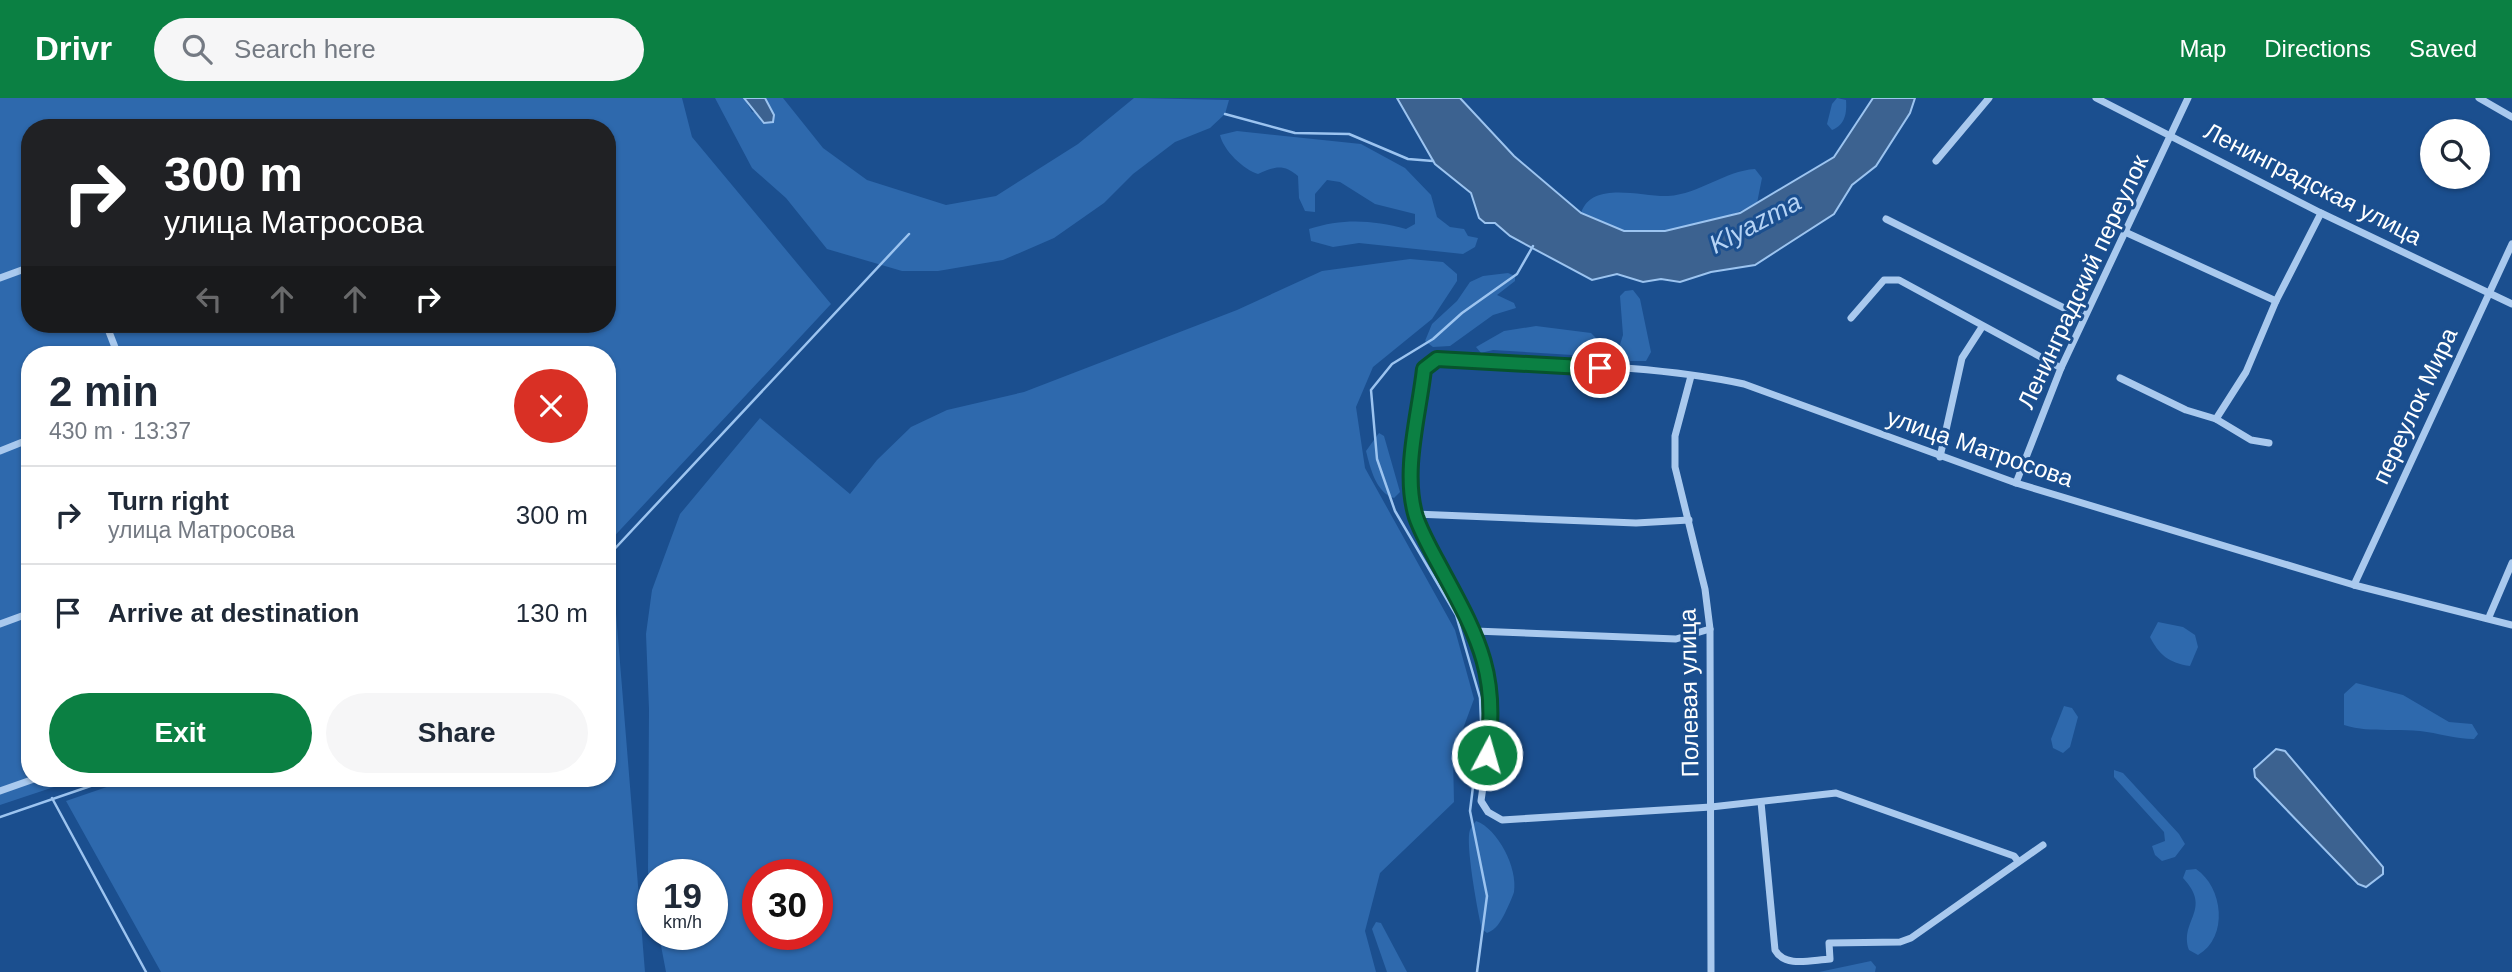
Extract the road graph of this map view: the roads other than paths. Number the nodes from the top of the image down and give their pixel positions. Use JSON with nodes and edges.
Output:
{"nodes":[{"id":1,"x":1989,"y":98,"type":"edge"},
{"id":2,"x":2096,"y":98,"type":"edge"},
{"id":3,"x":2188,"y":98,"type":"edge"},
{"id":4,"x":2479,"y":98,"type":"edge"},
{"id":5,"x":2512,"y":117,"type":"edge"},
{"id":6,"x":2173,"y":135,"type":"junction"},
{"id":7,"x":1936,"y":161,"type":"dead end"},
{"id":8,"x":2321,"y":212,"type":"junction"},
{"id":9,"x":1886,"y":219,"type":"dead end"},
{"id":10,"x":2125,"y":232,"type":"junction"},
{"id":11,"x":2512,"y":244,"type":"edge"},
{"id":12,"x":21,"y":270,"type":"edge"},
{"id":13,"x":0,"y":278,"type":"edge"},
{"id":14,"x":2488,"y":292,"type":"junction"},
{"id":15,"x":2276,"y":301,"type":"junction"},
{"id":16,"x":2512,"y":304,"type":"edge"},
{"id":17,"x":1851,"y":318,"type":"dead end"},
{"id":18,"x":2084,"y":318,"type":"junction"},
{"id":19,"x":1982,"y":327,"type":"junction"},
{"id":20,"x":2061,"y":368,"type":"junction"},
{"id":21,"x":1691,"y":376,"type":"junction"},
{"id":22,"x":2120,"y":378,"type":"dead end"},
{"id":23,"x":2216,"y":419,"type":"junction"},
{"id":24,"x":21,"y":443,"type":"edge"},
{"id":25,"x":2269,"y":443,"type":"dead end"},
{"id":26,"x":0,"y":451,"type":"edge"},
{"id":27,"x":1940,"y":457,"type":"junction"},
{"id":28,"x":2016,"y":483,"type":"junction"},
{"id":29,"x":1415,"y":514,"type":"junction"},
{"id":30,"x":1689,"y":520,"type":"junction"},
{"id":31,"x":2512,"y":563,"type":"edge"},
{"id":32,"x":2354,"y":585,"type":"junction"},
{"id":33,"x":21,"y":616,"type":"edge"},
{"id":34,"x":2489,"y":617,"type":"junction"},
{"id":35,"x":0,"y":624,"type":"edge"},
{"id":36,"x":2512,"y":625,"type":"edge"},
{"id":37,"x":1710,"y":629,"type":"junction"},
{"id":38,"x":1475,"y":631,"type":"junction"},
{"id":39,"x":21,"y":783,"type":"edge"},
{"id":40,"x":0,"y":790,"type":"edge"},
{"id":41,"x":1761,"y":802,"type":"junction"},
{"id":42,"x":1711,"y":807,"type":"junction"},
{"id":43,"x":2043,"y":845,"type":"dead end"},
{"id":44,"x":2018,"y":861,"type":"junction"},
{"id":45,"x":1711,"y":972,"type":"edge"}],
"edges":[{"from":1,"to":7,"type":"street"},
{"from":2,"to":6,"type":"street","name":"Ленинградская улица"},
{"from":3,"to":6,"type":"street","name":"Ленинградский переулок"},
{"from":4,"to":5,"type":"street"},
{"from":6,"to":8,"type":"street","name":"Ленинградская улица"},
{"from":6,"to":10,"type":"street","name":"Ленинградский переулок"},
{"from":8,"to":14,"type":"street","name":"Ленинградская улица"},
{"from":8,"to":15,"type":"street"},
{"from":9,"to":18,"type":"street"},
{"from":10,"to":15,"type":"street"},
{"from":10,"to":18,"type":"street","name":"Ленинградский переулок"},
{"from":11,"to":14,"type":"street","name":"переулок Мира"},
{"from":12,"to":13,"type":"street"},
{"from":14,"to":16,"type":"street","name":"Ленинградская улица"},
{"from":14,"to":32,"type":"street","name":"переулок Мира"},
{"from":15,"to":23,"type":"street"},
{"from":17,"to":19,"type":"street"},
{"from":18,"to":20,"type":"street","name":"Ленинградский переулок"},
{"from":19,"to":20,"type":"street"},
{"from":19,"to":27,"type":"street"},
{"from":20,"to":28,"type":"street","name":"Ленинградский переулок"},
{"from":21,"to":27,"type":"street","name":"улица Матросова"},
{"from":21,"to":29,"type":"street","name":"улица Матросова"},
{"from":21,"to":30,"type":"street","name":"Полевая улица"},
{"from":22,"to":23,"type":"street"},
{"from":23,"to":25,"type":"street"},
{"from":24,"to":26,"type":"street"},
{"from":27,"to":28,"type":"street","name":"улица Матросова"},
{"from":28,"to":32,"type":"street","name":"улица Матросова"},
{"from":29,"to":30,"type":"street"},
{"from":29,"to":38,"type":"street"},
{"from":30,"to":37,"type":"street","name":"Полевая улица"},
{"from":31,"to":34,"type":"street"},
{"from":32,"to":34,"type":"street","name":"улица Матросова"},
{"from":33,"to":35,"type":"street"},
{"from":34,"to":36,"type":"street","name":"улица Матросова"},
{"from":37,"to":38,"type":"street"},
{"from":37,"to":42,"type":"street","name":"Полевая улица"},
{"from":38,"to":42,"type":"street"},
{"from":39,"to":40,"type":"street"},
{"from":41,"to":42,"type":"street"},
{"from":41,"to":44,"type":"street"},
{"from":41,"to":44,"type":"street"},
{"from":42,"to":45,"type":"street","name":"Полевая улица"},
{"from":43,"to":44,"type":"street"}]}
